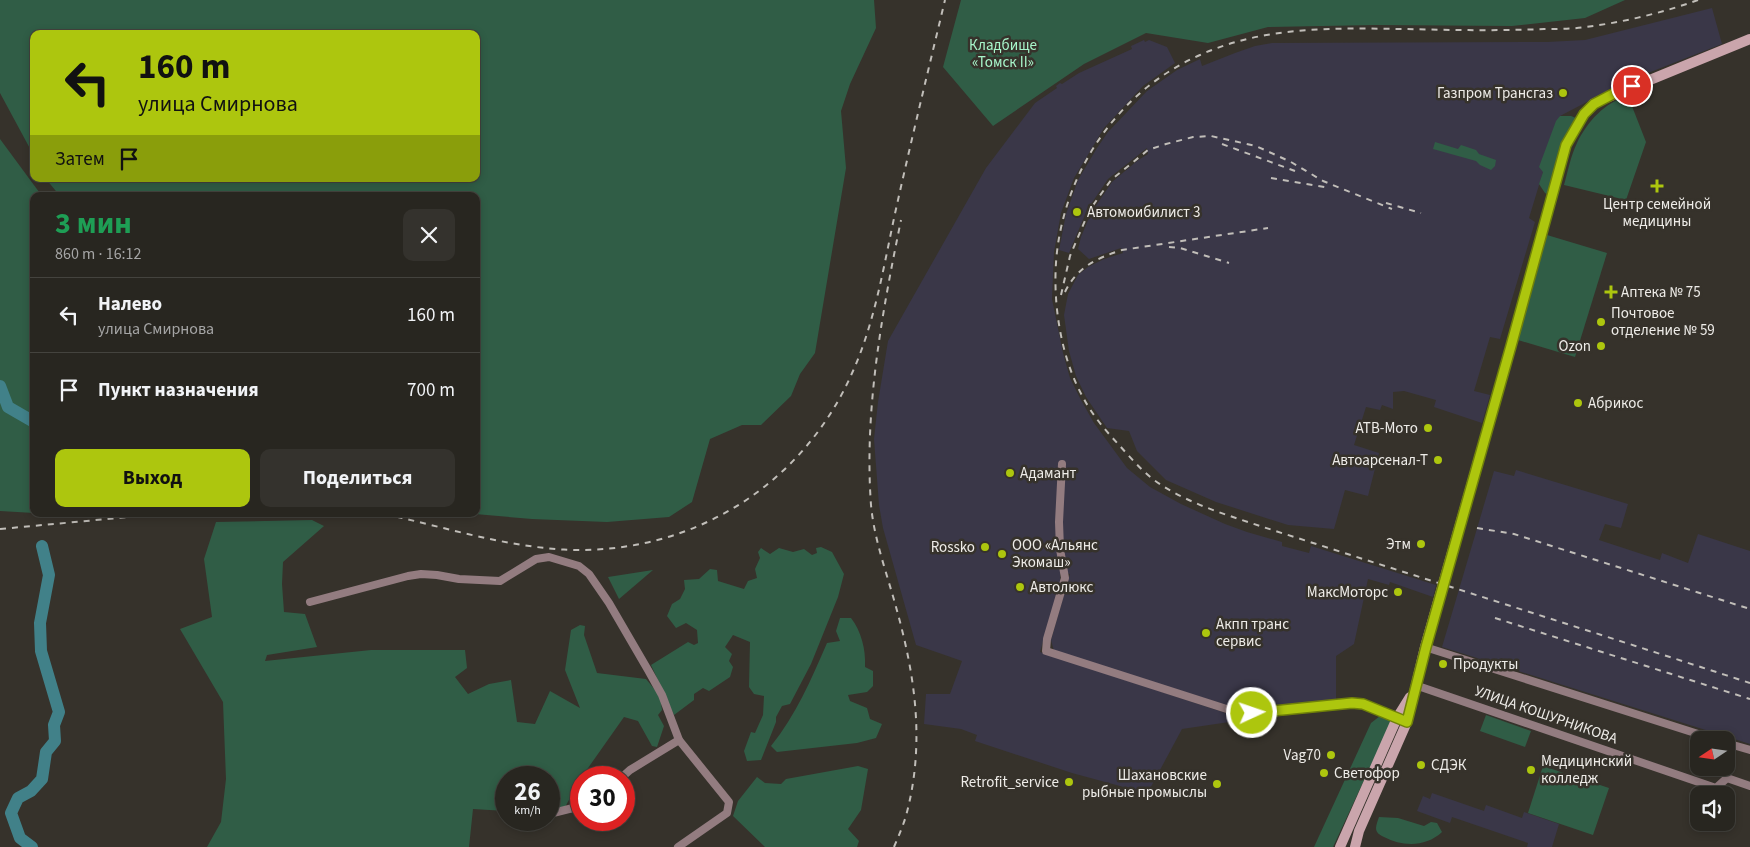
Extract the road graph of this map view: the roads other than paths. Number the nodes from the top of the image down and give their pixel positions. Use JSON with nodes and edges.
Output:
{"nodes":[{"id":1,"x":1750,"y":39,"type":"edge"},
{"id":2,"x":1062,"y":464,"type":"dead end"},
{"id":3,"x":310,"y":602,"type":"dead end"},
{"id":4,"x":1426,"y":647,"type":"junction"},
{"id":5,"x":1414,"y":688,"type":"junction"},
{"id":6,"x":1402,"y":720,"type":"junction"},
{"id":7,"x":1690,"y":731,"type":"edge"},
{"id":8,"x":678,"y":740,"type":"junction"},
{"id":9,"x":1735,"y":746,"type":"edge"},
{"id":10,"x":1750,"y":750,"type":"edge"},
{"id":11,"x":635,"y":767,"type":"edge"},
{"id":12,"x":1750,"y":786,"type":"edge"},
{"id":13,"x":678,"y":847,"type":"edge"},
{"id":14,"x":1340,"y":847,"type":"edge"},
{"id":15,"x":1355,"y":847,"type":"edge"}],
"edges":[{"from":1,"to":4,"type":"main road"},
{"from":2,"to":6,"type":"street"},
{"from":3,"to":8,"type":"street"},
{"from":4,"to":5,"type":"main road"},
{"from":4,"to":7,"type":"street"},
{"from":5,"to":6,"type":"main road"},
{"from":5,"to":12,"type":"street","name":"УЛИЦА КОШУРНИКОВА"},
{"from":6,"to":14,"type":"main road"},
{"from":6,"to":15,"type":"main road"},
{"from":8,"to":11,"type":"street"},
{"from":8,"to":13,"type":"street"},
{"from":9,"to":10,"type":"street"}]}
